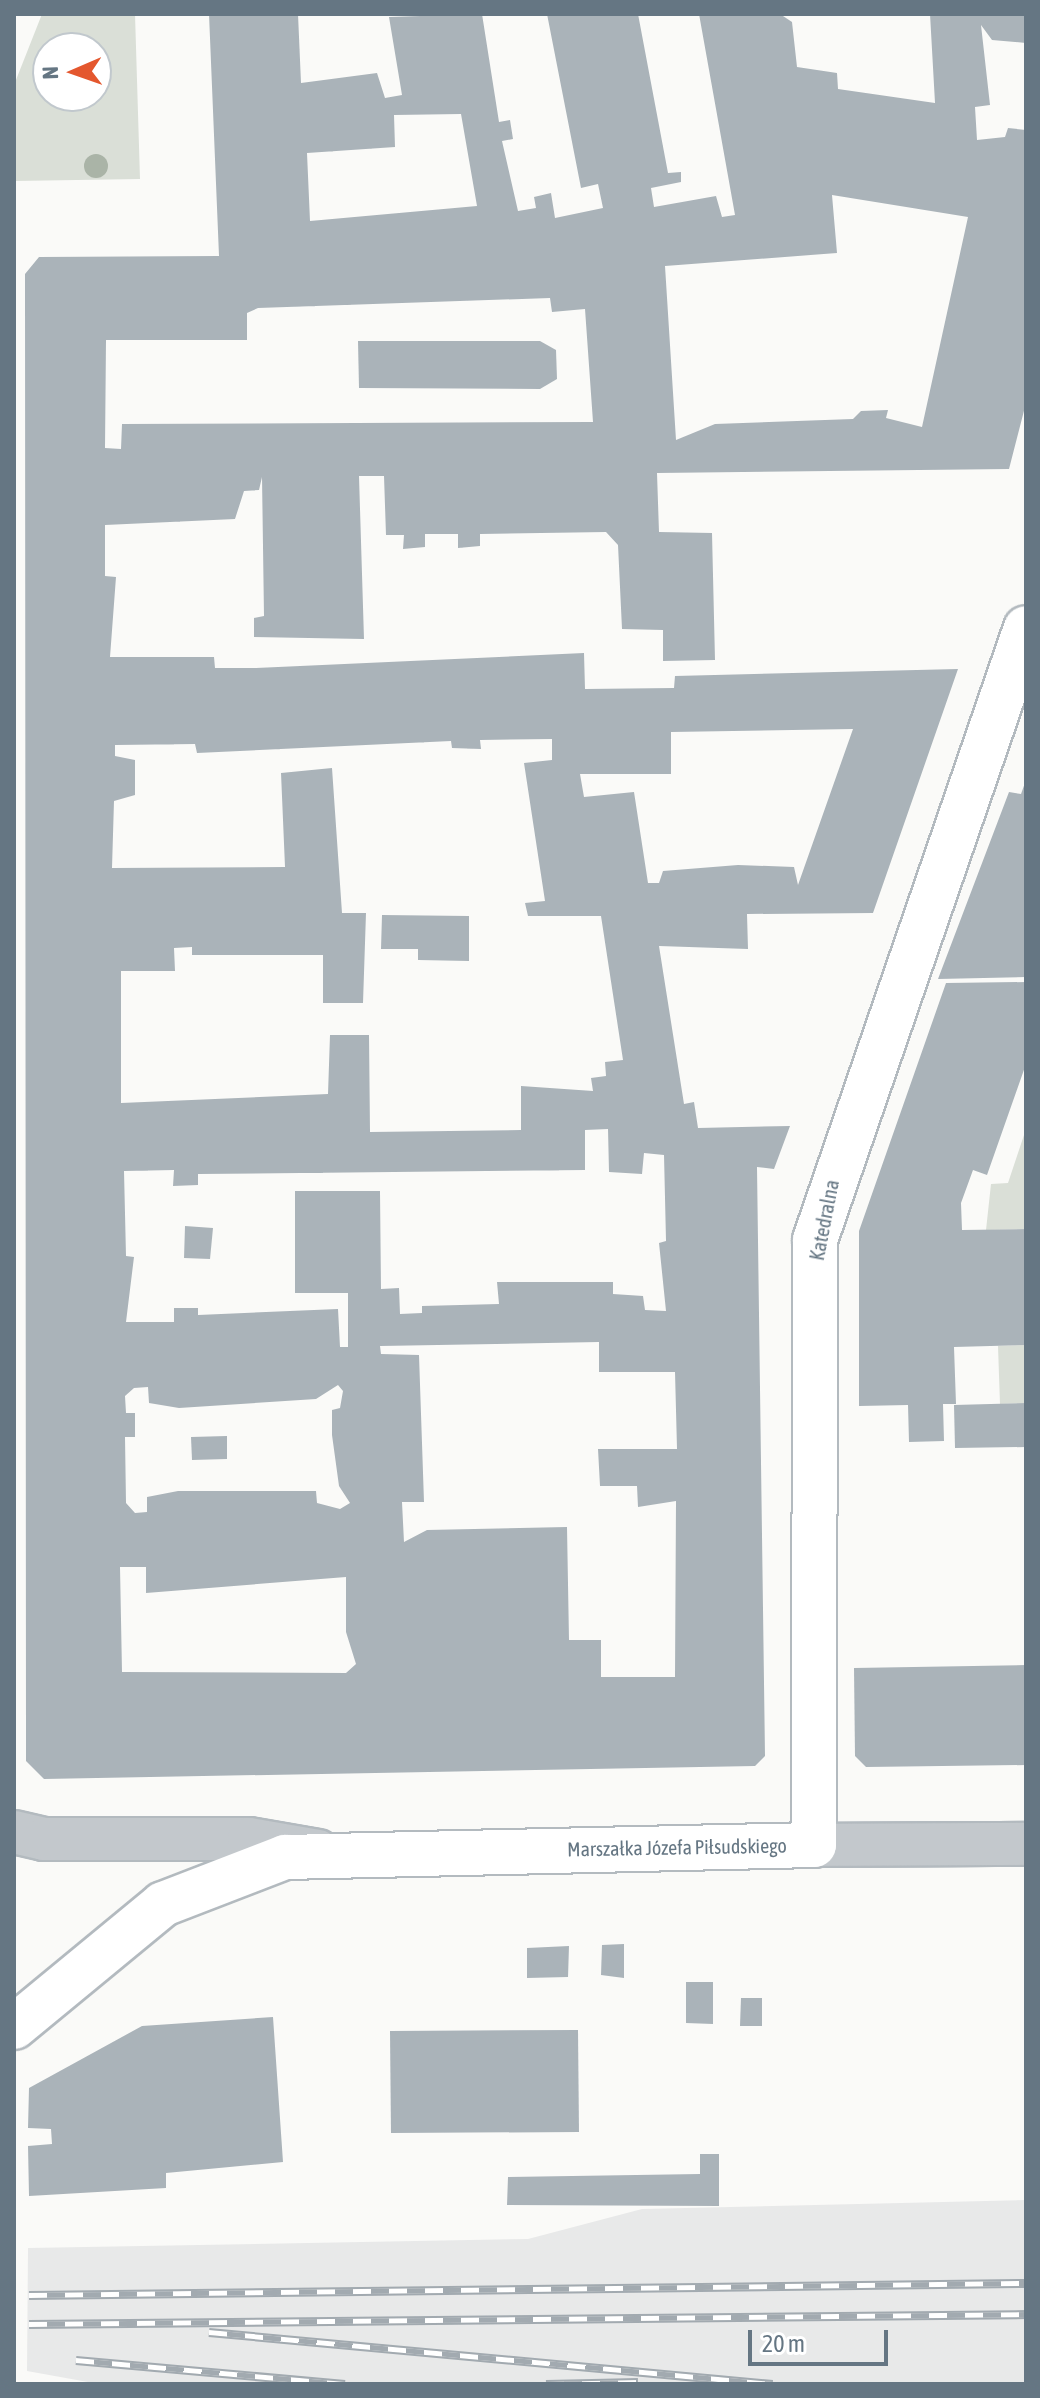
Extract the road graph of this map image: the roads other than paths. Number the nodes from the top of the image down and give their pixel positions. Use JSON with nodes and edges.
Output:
{"nodes":[{"id":1,"x":1026,"y":628,"type":"edge"},
{"id":2,"x":14,"y":1832,"type":"edge"},
{"id":3,"x":1026,"y":1844,"type":"edge"},
{"id":4,"x":814,"y":1845,"type":"junction"},
{"id":5,"x":327,"y":1852,"type":"junction"},
{"id":6,"x":14,"y":2027,"type":"edge"}],
"edges":[{"from":1,"to":4,"type":"street","name":"Katedralna"},
{"from":2,"to":5,"type":"street","name":"Marszałka Józefa Piłsudskiego"},
{"from":3,"to":4,"type":"street","name":"Marszałka Józefa Piłsudskiego"},
{"from":4,"to":5,"type":"street","name":"Marszałka Józefa Piłsudskiego"},
{"from":5,"to":6,"type":"street","name":"Marszałka Józefa Piłsudskiego"}]}
